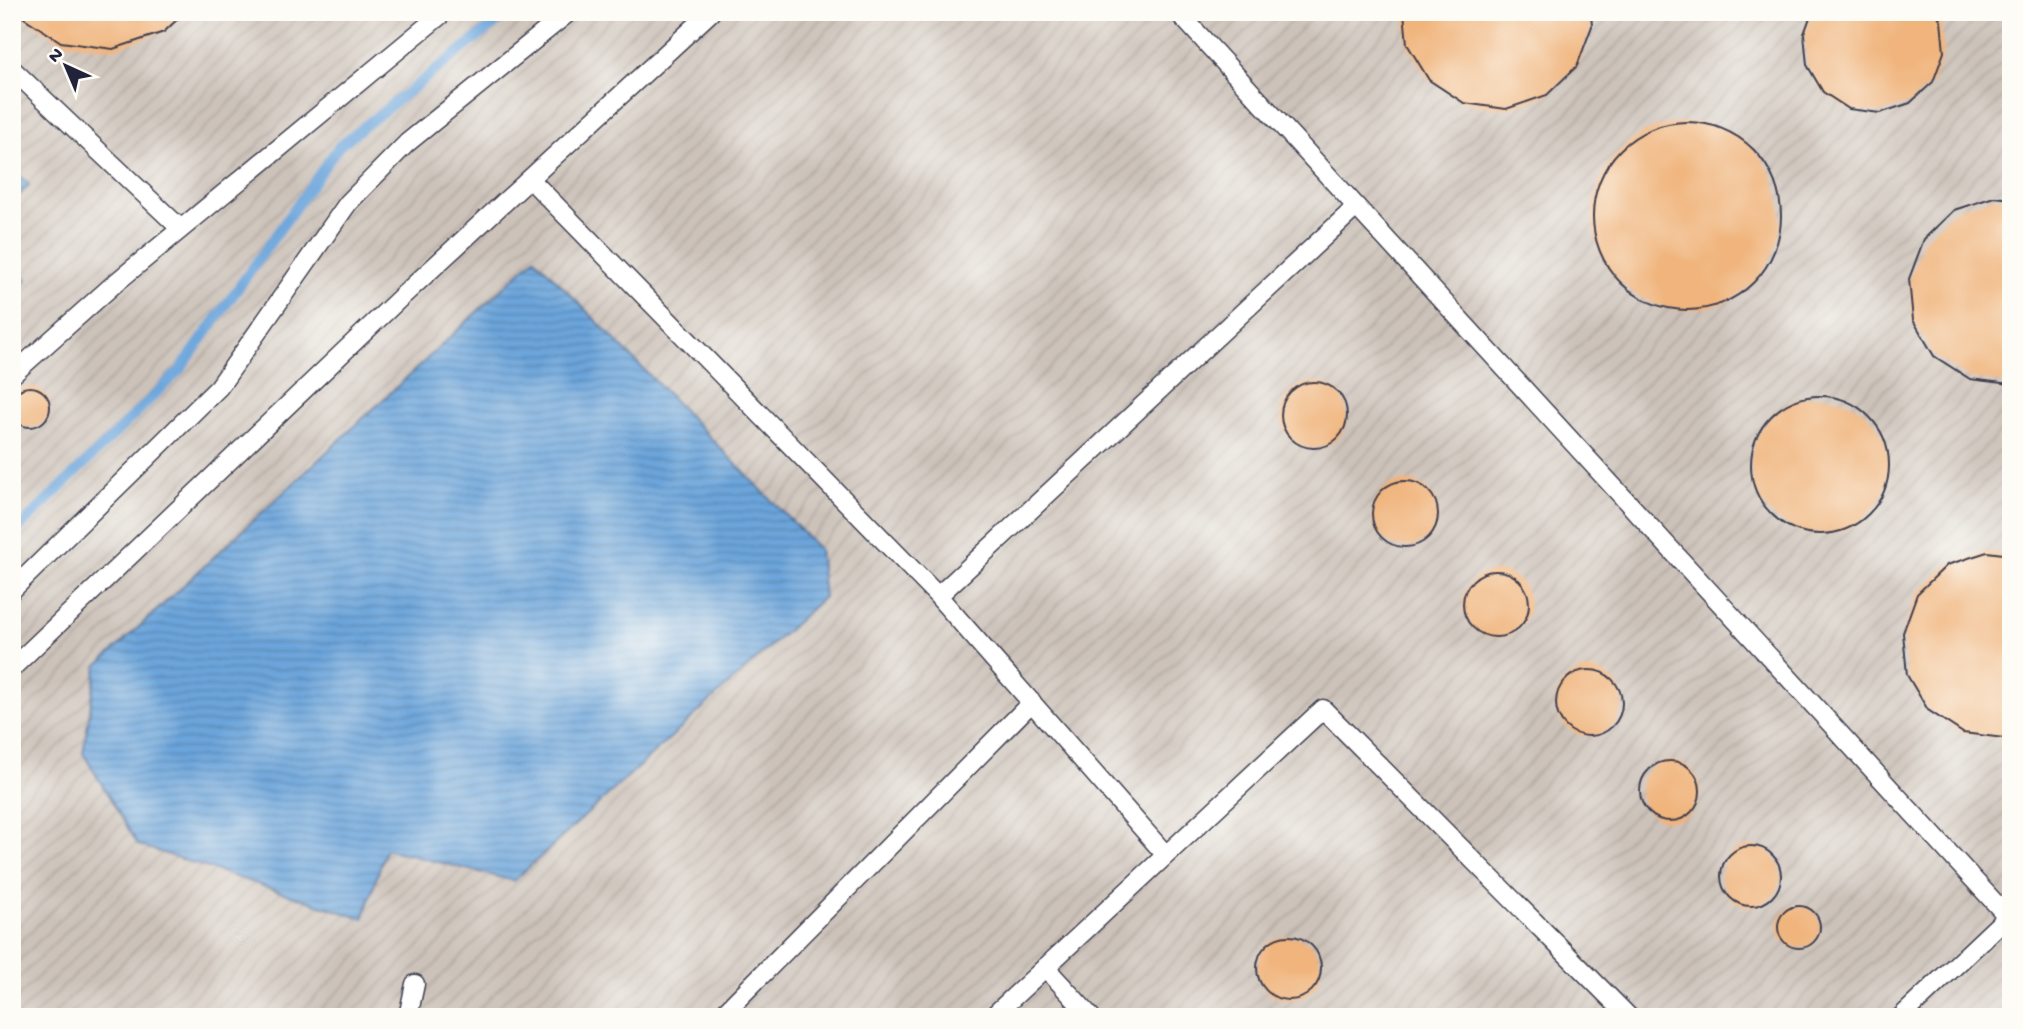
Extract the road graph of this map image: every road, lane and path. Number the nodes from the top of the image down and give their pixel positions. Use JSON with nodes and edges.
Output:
{"nodes":[{"id":1,"x":444,"y":12,"type":"edge"},
{"id":2,"x":569,"y":12,"type":"edge"},
{"id":3,"x":711,"y":12,"type":"edge"},
{"id":4,"x":1178,"y":12,"type":"edge"},
{"id":5,"x":12,"y":69,"type":"edge"},
{"id":6,"x":530,"y":179,"type":"junction"},
{"id":7,"x":1356,"y":207,"type":"junction"},
{"id":8,"x":181,"y":229,"type":"junction"},
{"id":9,"x":12,"y":375,"type":"edge"},
{"id":10,"x":12,"y":590,"type":"edge"},
{"id":11,"x":939,"y":596,"type":"junction"},
{"id":12,"x":12,"y":668,"type":"edge"},
{"id":13,"x":1032,"y":702,"type":"junction"},
{"id":14,"x":1165,"y":854,"type":"junction"},
{"id":15,"x":2009,"y":915,"type":"edge"},
{"id":16,"x":1045,"y":967,"type":"junction"},
{"id":17,"x":415,"y":984,"type":"dead end"},
{"id":18,"x":408,"y":1017,"type":"edge"},
{"id":19,"x":720,"y":1017,"type":"edge"},
{"id":20,"x":992,"y":1017,"type":"edge"},
{"id":21,"x":1091,"y":1017,"type":"edge"},
{"id":22,"x":1629,"y":1017,"type":"edge"},
{"id":23,"x":1901,"y":1017,"type":"edge"}],
"edges":[{"from":1,"to":8,"type":"lane"},
{"from":2,"to":10,"type":"lane"},
{"from":3,"to":6,"type":"lane"},
{"from":4,"to":7,"type":"lane"},
{"from":5,"to":8,"type":"lane"},
{"from":6,"to":11,"type":"lane"},
{"from":6,"to":12,"type":"lane"},
{"from":7,"to":11,"type":"lane"},
{"from":7,"to":15,"type":"lane"},
{"from":8,"to":9,"type":"lane"},
{"from":11,"to":13,"type":"lane"},
{"from":13,"to":14,"type":"lane"},
{"from":13,"to":19,"type":"lane"},
{"from":14,"to":16,"type":"lane"},
{"from":14,"to":22,"type":"lane"},
{"from":15,"to":23,"type":"lane"},
{"from":16,"to":20,"type":"lane"},
{"from":16,"to":21,"type":"lane"},
{"from":17,"to":18,"type":"lane"}]}
